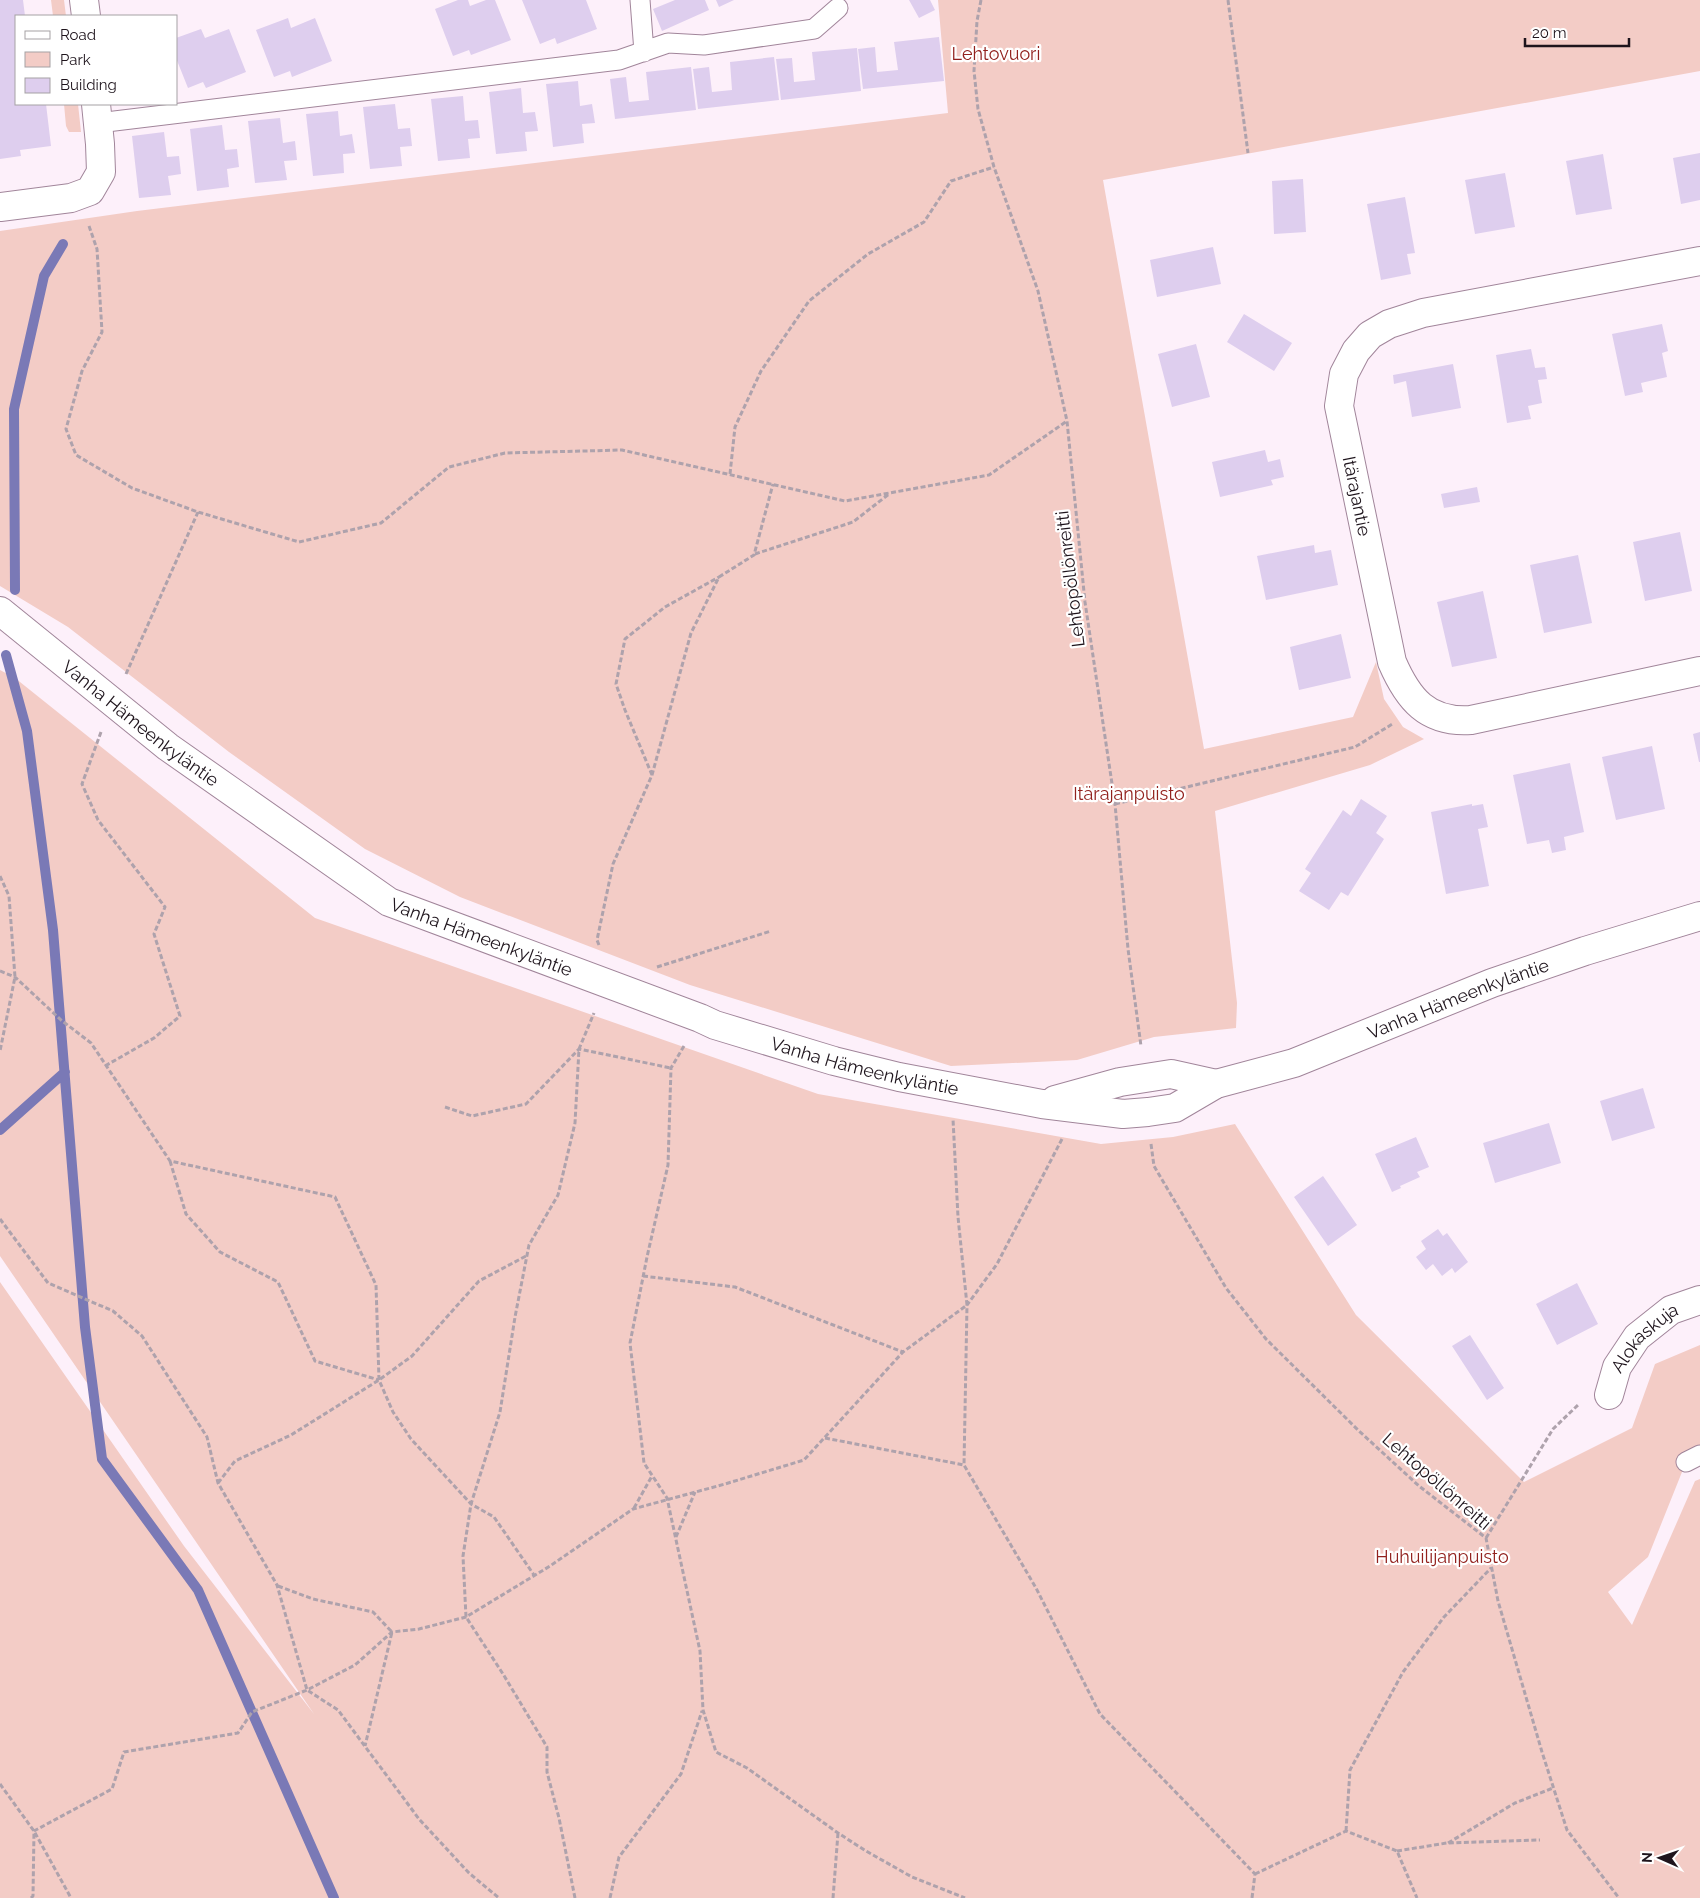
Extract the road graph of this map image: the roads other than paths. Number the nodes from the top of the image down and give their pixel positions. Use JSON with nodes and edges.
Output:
{"nodes":[{"id":1,"x":84,"y":0,"type":"edge"},
{"id":2,"x":640,"y":0,"type":"edge"},
{"id":3,"x":838,"y":8,"type":"dead end"},
{"id":4,"x":86,"y":15,"type":"edge"},
{"id":5,"x":644,"y":52,"type":"junction"},
{"id":6,"x":176,"y":105,"type":"edge"},
{"id":7,"x":178,"y":105,"type":"edge"},
{"id":8,"x":97,"y":113,"type":"edge"},
{"id":9,"x":0,"y":207,"type":"edge"},
{"id":10,"x":1700,"y":261,"type":"edge"},
{"id":11,"x":0,"y":611,"type":"edge"},
{"id":12,"x":1700,"y":671,"type":"edge"},
{"id":13,"x":1700,"y":916,"type":"edge"},
{"id":14,"x":1700,"y":1300,"type":"edge"},
{"id":15,"x":1609,"y":1395,"type":"road end"}],
"edges":[{"from":1,"to":4,"type":"street"},
{"from":2,"to":5,"type":"lane"},
{"from":3,"to":5,"type":"lane"},
{"from":5,"to":7,"type":"lane"},
{"from":6,"to":8,"type":"lane"},
{"from":8,"to":9,"type":"street"},
{"from":10,"to":12,"type":"street","name":"Itärajantie"},
{"from":11,"to":13,"type":"street","name":"Vanha Hämeenkyläntie"},
{"from":14,"to":15,"type":"street","name":"Alokaskuja"}]}
